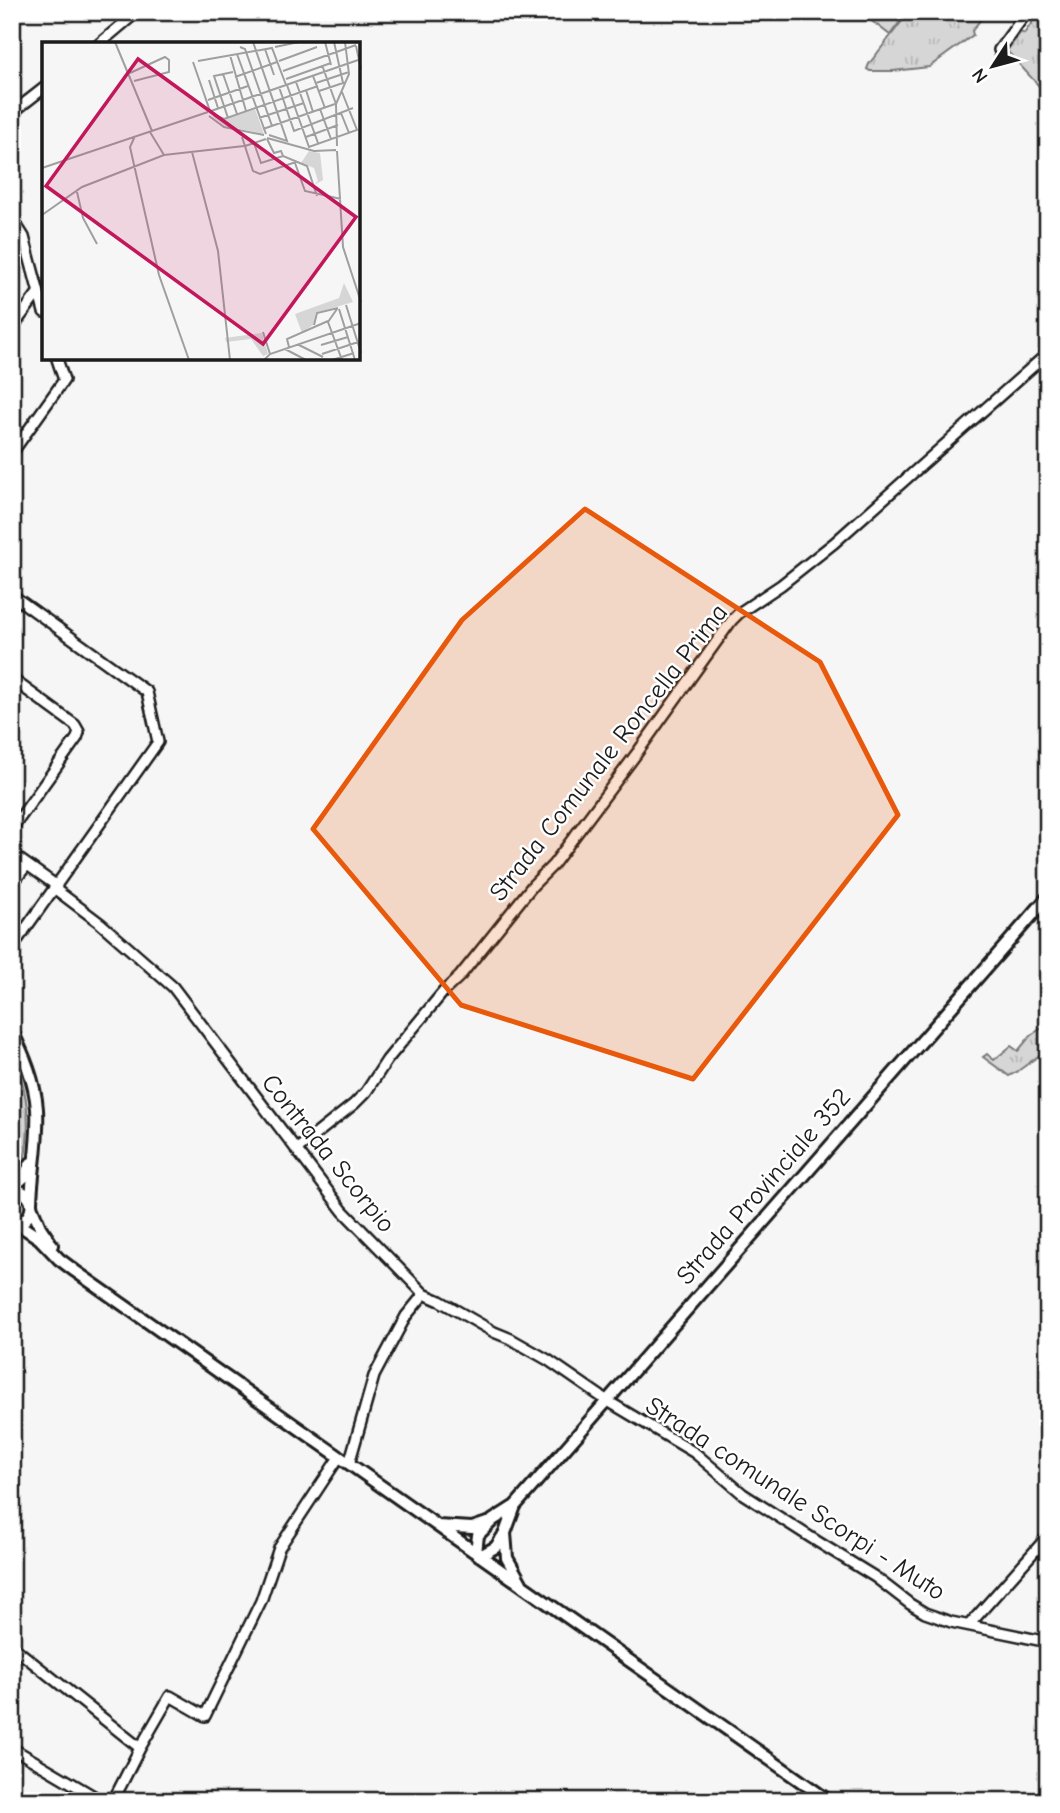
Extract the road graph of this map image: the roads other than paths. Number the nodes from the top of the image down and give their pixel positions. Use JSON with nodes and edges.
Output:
{"nodes":[{"id":1,"x":137,"y":12,"type":"edge"},
{"id":2,"x":1027,"y":12,"type":"edge"},
{"id":3,"x":101,"y":42,"type":"edge"},
{"id":4,"x":999,"y":50,"type":"dead end"},
{"id":5,"x":42,"y":90,"type":"edge"},
{"id":6,"x":12,"y":113,"type":"edge"},
{"id":7,"x":12,"y":218,"type":"edge"},
{"id":8,"x":38,"y":293,"type":"junction"},
{"id":9,"x":42,"y":306,"type":"edge"},
{"id":10,"x":12,"y":328,"type":"edge"},
{"id":11,"x":1048,"y":353,"type":"edge"},
{"id":12,"x":57,"y":360,"type":"edge"},
{"id":13,"x":12,"y":453,"type":"edge"},
{"id":14,"x":12,"y":595,"type":"edge"},
{"id":15,"x":12,"y":679,"type":"edge"},
{"id":16,"x":14,"y":825,"type":"edge"},
{"id":17,"x":12,"y":854,"type":"edge"},
{"id":18,"x":27,"y":865,"type":"junction"},
{"id":19,"x":12,"y":884,"type":"edge"},
{"id":20,"x":56,"y":888,"type":"junction"},
{"id":21,"x":1048,"y":897,"type":"edge"},
{"id":22,"x":12,"y":925,"type":"edge"},
{"id":23,"x":23,"y":933,"type":"junction"},
{"id":24,"x":16,"y":942,"type":"dead end"},
{"id":25,"x":12,"y":1031,"type":"edge"},
{"id":26,"x":37,"y":1143,"type":"junction"},
{"id":27,"x":296,"y":1150,"type":"junction"},
{"id":28,"x":12,"y":1189,"type":"edge"},
{"id":29,"x":31,"y":1205,"type":"junction"},
{"id":30,"x":15,"y":1224,"type":"edge"},
{"id":31,"x":75,"y":1271,"type":"junction"},
{"id":32,"x":424,"y":1294,"type":"junction"},
{"id":33,"x":606,"y":1401,"type":"junction"},
{"id":34,"x":344,"y":1461,"type":"junction"},
{"id":35,"x":515,"y":1506,"type":"junction"},
{"id":36,"x":493,"y":1520,"type":"junction"},
{"id":37,"x":436,"y":1525,"type":"junction"},
{"id":38,"x":505,"y":1533,"type":"junction"},
{"id":39,"x":1048,"y":1536,"type":"edge"},
{"id":40,"x":478,"y":1555,"type":"junction"},
{"id":41,"x":522,"y":1586,"type":"junction"},
{"id":42,"x":969,"y":1625,"type":"junction"},
{"id":43,"x":1048,"y":1642,"type":"edge"},
{"id":44,"x":12,"y":1646,"type":"edge"},
{"id":45,"x":12,"y":1748,"type":"edge"},
{"id":46,"x":140,"y":1748,"type":"junction"},
{"id":47,"x":102,"y":1801,"type":"edge"},
{"id":48,"x":113,"y":1801,"type":"edge"},
{"id":49,"x":829,"y":1801,"type":"edge"}],
"edges":[{"from":1,"to":3,"type":"street"},
{"from":2,"to":4,"type":"street"},
{"from":5,"to":6,"type":"street"},
{"from":7,"to":8,"type":"street"},
{"from":8,"to":9,"type":"street"},
{"from":8,"to":10,"type":"street"},
{"from":11,"to":27,"type":"street","name":"Strada Comunale Roncella Prima"},
{"from":12,"to":13,"type":"street"},
{"from":14,"to":20,"type":"street"},
{"from":15,"to":16,"type":"street"},
{"from":17,"to":18,"type":"street","name":"Contrada Scorpio"},
{"from":18,"to":19,"type":"street"},
{"from":18,"to":20,"type":"street","name":"Contrada Scorpio"},
{"from":20,"to":23,"type":"street"},
{"from":20,"to":27,"type":"street","name":"Contrada Scorpio"},
{"from":21,"to":33,"type":"main road","name":"Strada Provinciale 352"},
{"from":22,"to":23,"type":"street"},
{"from":23,"to":24,"type":"street"},
{"from":25,"to":26,"type":"main road"},
{"from":26,"to":28,"type":"main road"},
{"from":26,"to":29,"type":"main road"},
{"from":27,"to":32,"type":"street","name":"Contrada Scorpio"},
{"from":28,"to":29,"type":"main road"},
{"from":29,"to":30,"type":"main road"},
{"from":29,"to":31,"type":"main road"},
{"from":30,"to":31,"type":"main road"},
{"from":31,"to":34,"type":"main road"},
{"from":32,"to":33,"type":"street","name":"Contrada Scorpio"},
{"from":32,"to":34,"type":"street"},
{"from":33,"to":35,"type":"main road","name":"Strada Provinciale 352"},
{"from":33,"to":42,"type":"street","name":"Strada comunale Scorpi - Muto"},
{"from":34,"to":37,"type":"main road"},
{"from":34,"to":46,"type":"street"},
{"from":35,"to":36,"type":"main road","name":"Strada Provinciale 352"},
{"from":35,"to":38,"type":"main road","name":"Strada Provinciale 352"},
{"from":36,"to":37,"type":"main road","name":"Strada Provinciale 352"},
{"from":36,"to":40,"type":"main road","name":"Strada Provinciale 352"},
{"from":37,"to":40,"type":"main road"},
{"from":38,"to":40,"type":"main road","name":"Strada Provinciale 352"},
{"from":38,"to":41,"type":"main road"},
{"from":39,"to":42,"type":"street"},
{"from":40,"to":41,"type":"main road"},
{"from":41,"to":49,"type":"main road"},
{"from":42,"to":43,"type":"street","name":"Strada comunale Scorpi - Muto"},
{"from":44,"to":46,"type":"street"},
{"from":45,"to":47,"type":"street"},
{"from":46,"to":48,"type":"street"}]}
